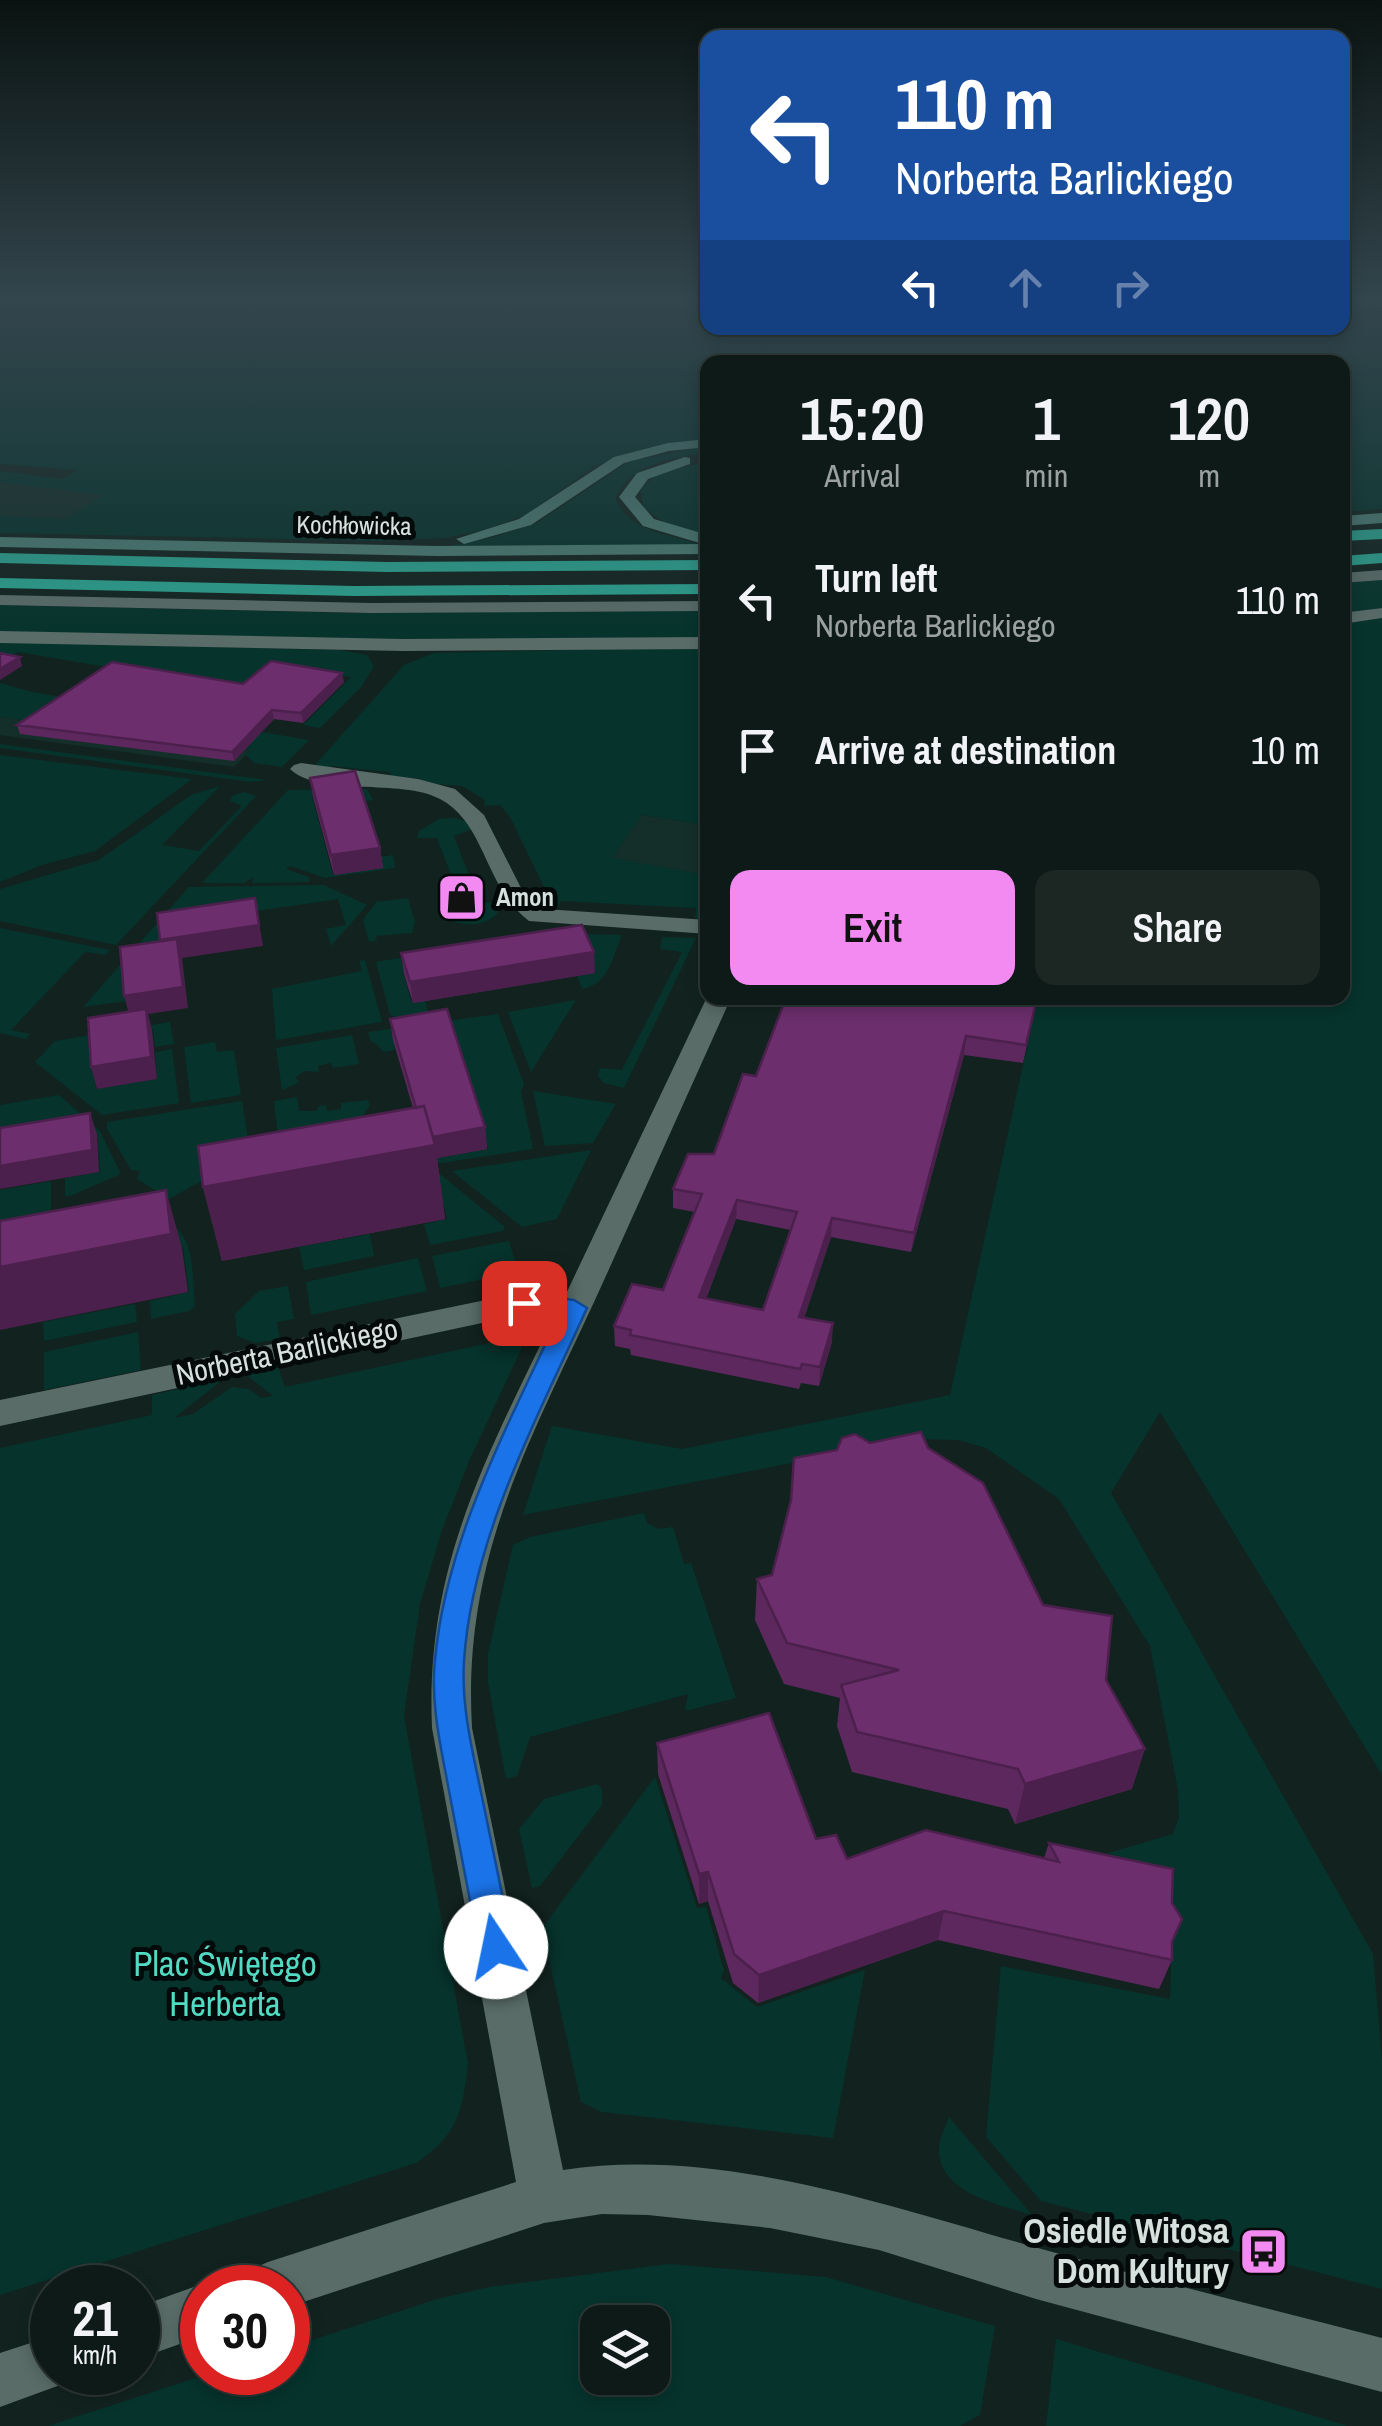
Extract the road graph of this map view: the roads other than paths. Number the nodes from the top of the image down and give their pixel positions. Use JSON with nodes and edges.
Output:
{"nodes":[{"id":1,"x":700,"y":444,"type":"edge"},
{"id":2,"x":700,"y":459,"type":"edge"},
{"id":3,"x":1382,"y":518,"type":"edge"},
{"id":4,"x":1350,"y":520,"type":"edge"},
{"id":5,"x":1382,"y":534,"type":"edge"},
{"id":6,"x":1350,"y":536,"type":"edge"},
{"id":7,"x":700,"y":538,"type":"edge"},
{"id":8,"x":0,"y":542,"type":"edge"},
{"id":9,"x":700,"y":549,"type":"edge"},
{"id":10,"x":297,"y":550,"type":"junction"},
{"id":11,"x":0,"y":558,"type":"edge"},
{"id":12,"x":1382,"y":558,"type":"edge"},
{"id":13,"x":1350,"y":560,"type":"edge"},
{"id":14,"x":700,"y":565,"type":"edge"},
{"id":15,"x":1382,"y":575,"type":"edge"},
{"id":16,"x":1350,"y":577,"type":"edge"},
{"id":17,"x":0,"y":583,"type":"edge"},
{"id":18,"x":700,"y":590,"type":"edge"},
{"id":19,"x":0,"y":600,"type":"edge"},
{"id":20,"x":700,"y":606,"type":"edge"},
{"id":21,"x":1382,"y":613,"type":"edge"},
{"id":22,"x":1350,"y":618,"type":"edge"},
{"id":23,"x":0,"y":637,"type":"edge"},
{"id":24,"x":700,"y":643,"type":"edge"},
{"id":25,"x":301,"y":769,"type":"dead end"},
{"id":26,"x":700,"y":926,"type":"edge"},
{"id":27,"x":715,"y":1005,"type":"edge"},
{"id":28,"x":574,"y":1308,"type":"junction"},
{"id":29,"x":0,"y":1414,"type":"edge"},
{"id":30,"x":544,"y":2198,"type":"junction"},
{"id":31,"x":310,"y":2274,"type":"edge"},
{"id":32,"x":1382,"y":2365,"type":"edge"},
{"id":33,"x":30,"y":2370,"type":"edge"},
{"id":34,"x":0,"y":2380,"type":"edge"}],
"edges":[{"from":1,"to":10,"type":"main road"},
{"from":2,"to":7,"type":"main road"},
{"from":3,"to":4,"type":"main road"},
{"from":5,"to":6,"type":"highway"},
{"from":8,"to":10,"type":"main road","name":"Kochłowicka"},
{"from":9,"to":10,"type":"main road","name":"Kochłowicka"},
{"from":11,"to":14,"type":"highway"},
{"from":12,"to":13,"type":"highway"},
{"from":15,"to":16,"type":"street"},
{"from":17,"to":18,"type":"highway"},
{"from":19,"to":20,"type":"street"},
{"from":21,"to":22,"type":"street"},
{"from":23,"to":24,"type":"street"},
{"from":25,"to":26,"type":"street"},
{"from":27,"to":28,"type":"street"},
{"from":28,"to":29,"type":"street","name":"Norberta Barlickiego"},
{"from":28,"to":30,"type":"street"},
{"from":30,"to":31,"type":"street"},
{"from":30,"to":32,"type":"street"},
{"from":33,"to":34,"type":"street"}]}
